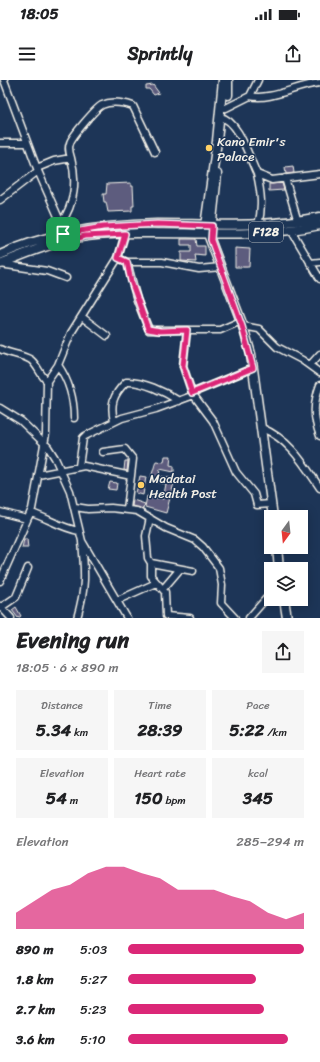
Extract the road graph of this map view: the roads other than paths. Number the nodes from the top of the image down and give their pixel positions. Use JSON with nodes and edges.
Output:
{"nodes":[{"id":1,"x":4,"y":80,"type":"edge"},
{"id":2,"x":223,"y":80,"type":"edge"},
{"id":3,"x":228,"y":80,"type":"edge"},
{"id":4,"x":258,"y":80,"type":"edge"},
{"id":5,"x":320,"y":84,"type":"edge"},
{"id":6,"x":250,"y":96,"type":"junction"},
{"id":7,"x":226,"y":108,"type":"junction"},
{"id":8,"x":223,"y":117,"type":"junction"},
{"id":9,"x":28,"y":143,"type":"junction"},
{"id":10,"x":0,"y":144,"type":"edge"},
{"id":11,"x":155,"y":152,"type":"dead end"},
{"id":12,"x":72,"y":158,"type":"junction"},
{"id":13,"x":37,"y":169,"type":"junction"},
{"id":14,"x":258,"y":174,"type":"junction"},
{"id":15,"x":320,"y":174,"type":"edge"},
{"id":16,"x":285,"y":178,"type":"junction"},
{"id":17,"x":0,"y":200,"type":"edge"},
{"id":18,"x":320,"y":217,"type":"edge"},
{"id":19,"x":298,"y":222,"type":"junction"},
{"id":20,"x":61,"y":223,"type":"junction"},
{"id":21,"x":258,"y":225,"type":"junction"},
{"id":22,"x":320,"y":225,"type":"edge"},
{"id":23,"x":291,"y":230,"type":"junction"},
{"id":24,"x":209,"y":231,"type":"junction"},
{"id":25,"x":125,"y":234,"type":"junction"},
{"id":26,"x":64,"y":238,"type":"junction"},
{"id":27,"x":0,"y":255,"type":"edge"},
{"id":28,"x":118,"y":258,"type":"junction"},
{"id":29,"x":127,"y":262,"type":"junction"},
{"id":30,"x":320,"y":262,"type":"edge"},
{"id":31,"x":310,"y":263,"type":"junction"},
{"id":32,"x":0,"y":264,"type":"edge"},
{"id":33,"x":221,"y":267,"type":"junction"},
{"id":34,"x":66,"y":278,"type":"dead end"},
{"id":35,"x":320,"y":279,"type":"edge"},
{"id":36,"x":82,"y":317,"type":"junction"},
{"id":37,"x":242,"y":323,"type":"junction"},
{"id":38,"x":187,"y":330,"type":"junction"},
{"id":39,"x":107,"y":336,"type":"dead end"},
{"id":40,"x":0,"y":349,"type":"edge"},
{"id":41,"x":320,"y":354,"type":"edge"},
{"id":42,"x":310,"y":365,"type":"junction"},
{"id":43,"x":58,"y":366,"type":"junction"},
{"id":44,"x":253,"y":368,"type":"junction"},
{"id":45,"x":320,"y":373,"type":"edge"},
{"id":46,"x":47,"y":381,"type":"junction"},
{"id":47,"x":320,"y":385,"type":"edge"},
{"id":48,"x":193,"y":394,"type":"junction"},
{"id":49,"x":179,"y":400,"type":"junction"},
{"id":50,"x":0,"y":408,"type":"edge"},
{"id":51,"x":74,"y":418,"type":"dead end"},
{"id":52,"x":114,"y":421,"type":"junction"},
{"id":53,"x":262,"y":428,"type":"junction"},
{"id":54,"x":320,"y":436,"type":"edge"},
{"id":55,"x":44,"y":444,"type":"junction"},
{"id":56,"x":103,"y":452,"type":"dead end"},
{"id":57,"x":78,"y":466,"type":"junction"},
{"id":58,"x":61,"y":470,"type":"junction"},
{"id":59,"x":38,"y":475,"type":"junction"},
{"id":60,"x":131,"y":476,"type":"junction"},
{"id":61,"x":320,"y":488,"type":"edge"},
{"id":62,"x":271,"y":504,"type":"junction"},
{"id":63,"x":75,"y":507,"type":"junction"},
{"id":64,"x":127,"y":510,"type":"junction"},
{"id":65,"x":272,"y":510,"type":"edge"},
{"id":66,"x":0,"y":512,"type":"edge"},
{"id":67,"x":29,"y":516,"type":"junction"},
{"id":68,"x":150,"y":518,"type":"junction"},
{"id":69,"x":79,"y":531,"type":"junction"},
{"id":70,"x":82,"y":541,"type":"junction"},
{"id":71,"x":151,"y":563,"type":"junction"},
{"id":72,"x":28,"y":568,"type":"dead end"},
{"id":73,"x":180,"y":569,"type":"junction"},
{"id":74,"x":193,"y":571,"type":"dead end"},
{"id":75,"x":0,"y":581,"type":"edge"},
{"id":76,"x":156,"y":583,"type":"junction"},
{"id":77,"x":163,"y":589,"type":"junction"},
{"id":78,"x":118,"y":600,"type":"junction"},
{"id":79,"x":264,"y":601,"type":"edge"},
{"id":80,"x":285,"y":606,"type":"edge"},
{"id":81,"x":0,"y":607,"type":"edge"},
{"id":82,"x":11,"y":618,"type":"edge"},
{"id":83,"x":78,"y":618,"type":"edge"},
{"id":84,"x":127,"y":618,"type":"edge"},
{"id":85,"x":190,"y":618,"type":"edge"},
{"id":86,"x":235,"y":618,"type":"edge"},
{"id":87,"x":249,"y":618,"type":"edge"},
{"id":88,"x":287,"y":618,"type":"edge"}],
"edges":[{"from":1,"to":9,"type":"street"},
{"from":2,"to":8,"type":"main road"},
{"from":3,"to":7,"type":"main road"},
{"from":4,"to":6,"type":"street"},
{"from":5,"to":6,"type":"street"},
{"from":6,"to":7,"type":"street"},
{"from":7,"to":8,"type":"main road"},
{"from":8,"to":14,"type":"street"},
{"from":8,"to":24,"type":"main road"},
{"from":9,"to":10,"type":"street"},
{"from":9,"to":13,"type":"street"},
{"from":11,"to":12,"type":"street"},
{"from":12,"to":13,"type":"street"},
{"from":12,"to":20,"type":"street"},
{"from":13,"to":17,"type":"street"},
{"from":13,"to":20,"type":"street"},
{"from":14,"to":16,"type":"street"},
{"from":14,"to":21,"type":"street"},
{"from":15,"to":16,"type":"street"},
{"from":16,"to":19,"type":"street"},
{"from":18,"to":19,"type":"main road","number":"F128"},
{"from":19,"to":21,"type":"main road","number":"F128"},
{"from":20,"to":26,"type":"street"},
{"from":21,"to":24,"type":"main road","number":"F128"},
{"from":22,"to":23,"type":"main road","number":"F128"},
{"from":23,"to":24,"type":"main road","number":"F128"},
{"from":23,"to":31,"type":"street"},
{"from":24,"to":25,"type":"main road","number":"F128"},
{"from":24,"to":26,"type":"main road","number":"F128"},
{"from":24,"to":33,"type":"main road"},
{"from":25,"to":26,"type":"main road","number":"F128"},
{"from":25,"to":28,"type":"street"},
{"from":26,"to":27,"type":"main road","number":"F128"},
{"from":26,"to":32,"type":"main road","number":"F128"},
{"from":28,"to":29,"type":"street"},
{"from":28,"to":36,"type":"street"},
{"from":29,"to":33,"type":"street"},
{"from":29,"to":38,"type":"street"},
{"from":30,"to":31,"type":"street"},
{"from":31,"to":35,"type":"street"},
{"from":32,"to":34,"type":"street"},
{"from":33,"to":37,"type":"main road"},
{"from":36,"to":39,"type":"street"},
{"from":36,"to":43,"type":"street"},
{"from":37,"to":38,"type":"street"},
{"from":37,"to":42,"type":"street"},
{"from":37,"to":44,"type":"main road"},
{"from":38,"to":48,"type":"street"},
{"from":40,"to":46,"type":"street"},
{"from":41,"to":42,"type":"street"},
{"from":42,"to":45,"type":"street"},
{"from":43,"to":46,"type":"street"},
{"from":43,"to":51,"type":"street"},
{"from":44,"to":48,"type":"street"},
{"from":44,"to":53,"type":"main road"},
{"from":46,"to":55,"type":"street"},
{"from":47,"to":54,"type":"street"},
{"from":48,"to":49,"type":"street"},
{"from":48,"to":62,"type":"street"},
{"from":49,"to":52,"type":"street"},
{"from":49,"to":52,"type":"street"},
{"from":50,"to":55,"type":"street"},
{"from":52,"to":57,"type":"street"},
{"from":53,"to":61,"type":"street"},
{"from":53,"to":62,"type":"main road"},
{"from":55,"to":58,"type":"street"},
{"from":55,"to":59,"type":"street"},
{"from":56,"to":60,"type":"street"},
{"from":57,"to":58,"type":"street"},
{"from":57,"to":60,"type":"street"},
{"from":58,"to":59,"type":"street"},
{"from":58,"to":63,"type":"street"},
{"from":59,"to":67,"type":"street"},
{"from":60,"to":64,"type":"street"},
{"from":62,"to":65,"type":"main road"},
{"from":63,"to":64,"type":"street"},
{"from":63,"to":69,"type":"street"},
{"from":64,"to":68,"type":"street"},
{"from":66,"to":67,"type":"street"},
{"from":67,"to":69,"type":"street"},
{"from":67,"to":75,"type":"street"},
{"from":68,"to":71,"type":"street"},
{"from":68,"to":86,"type":"street"},
{"from":69,"to":70,"type":"street"},
{"from":70,"to":78,"type":"street"},
{"from":70,"to":83,"type":"street"},
{"from":71,"to":73,"type":"street"},
{"from":71,"to":76,"type":"street"},
{"from":72,"to":81,"type":"street"},
{"from":73,"to":74,"type":"street"},
{"from":73,"to":77,"type":"street"},
{"from":76,"to":77,"type":"street"},
{"from":76,"to":78,"type":"street"},
{"from":77,"to":85,"type":"street"},
{"from":78,"to":84,"type":"street"},
{"from":79,"to":87,"type":"street"},
{"from":80,"to":88,"type":"main road"},
{"from":81,"to":82,"type":"street"}]}
